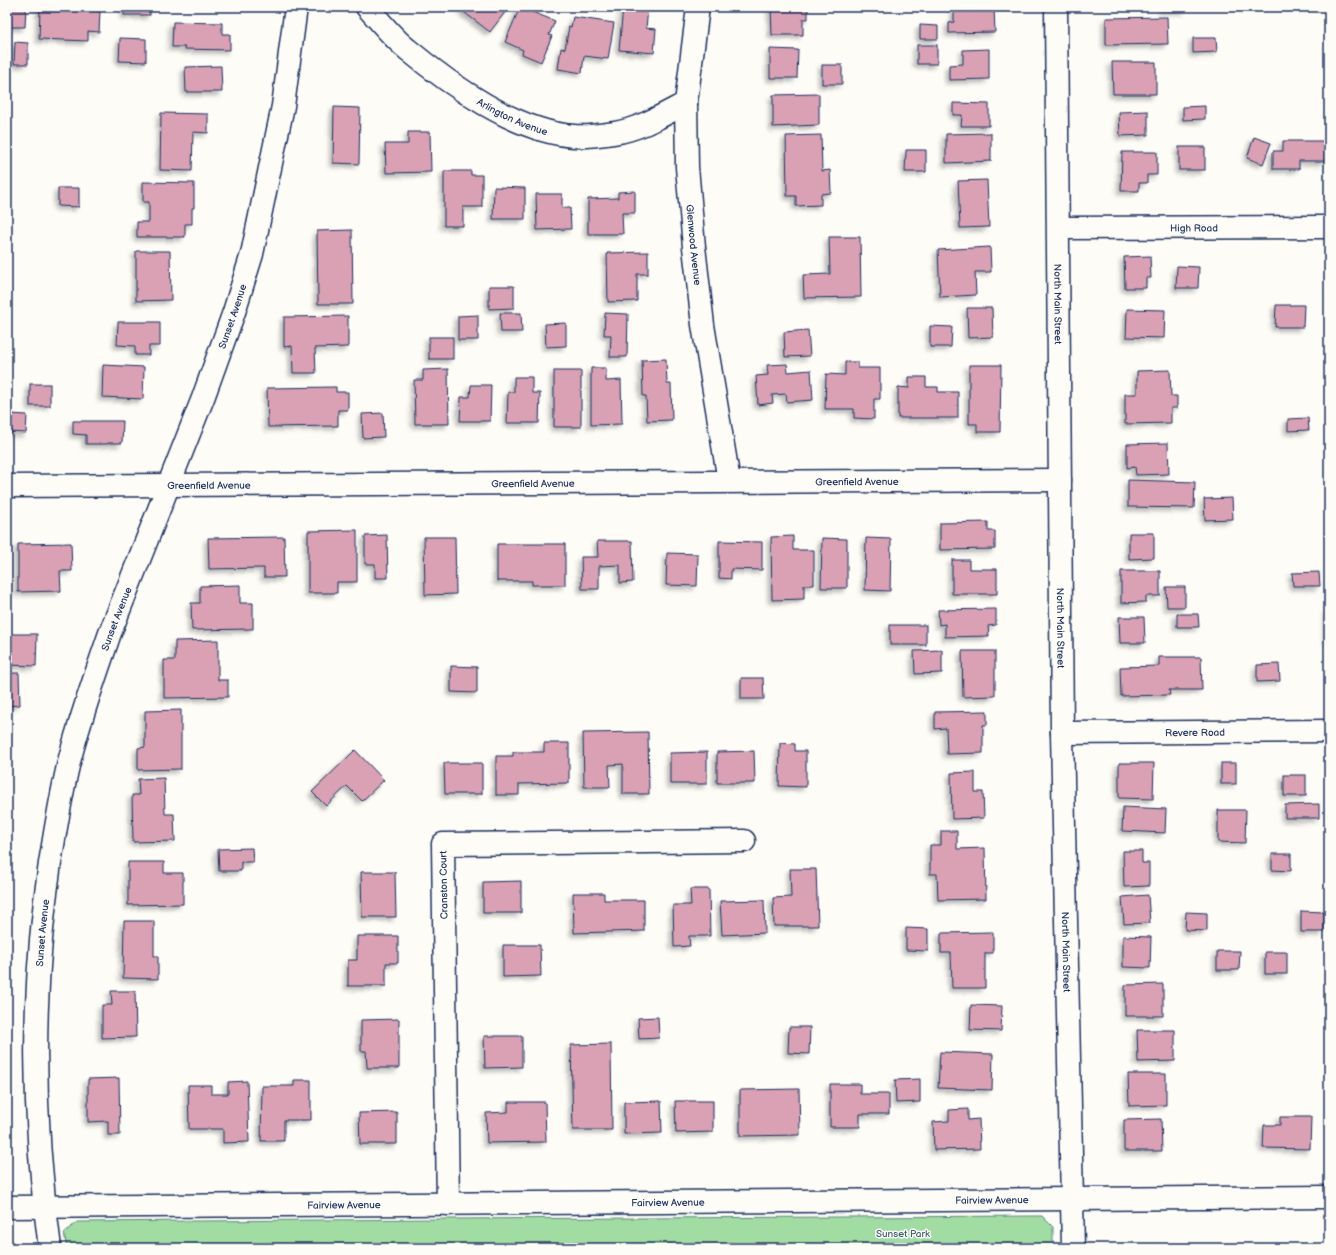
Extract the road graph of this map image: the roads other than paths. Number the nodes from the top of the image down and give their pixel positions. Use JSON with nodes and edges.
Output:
{"nodes":[{"id":1,"x":296,"y":7,"type":"edge"},
{"id":2,"x":367,"y":7,"type":"edge"},
{"id":3,"x":698,"y":7,"type":"edge"},
{"id":4,"x":1056,"y":7,"type":"edge"},
{"id":5,"x":686,"y":103,"type":"junction"},
{"id":6,"x":1329,"y":227,"type":"edge"},
{"id":7,"x":1059,"y":228,"type":"junction"},
{"id":8,"x":1060,"y":480,"type":"junction"},
{"id":9,"x":729,"y":481,"type":"junction"},
{"id":10,"x":169,"y":485,"type":"junction"},
{"id":11,"x":7,"y":486,"type":"edge"},
{"id":12,"x":1329,"y":731,"type":"edge"},
{"id":13,"x":1062,"y":733,"type":"junction"},
{"id":14,"x":744,"y":841,"type":"dead end"},
{"id":15,"x":1329,"y":1197,"type":"edge"},
{"id":16,"x":1071,"y":1200,"type":"junction"},
{"id":17,"x":448,"y":1204,"type":"junction"},
{"id":18,"x":7,"y":1207,"type":"edge"},
{"id":19,"x":44,"y":1207,"type":"junction"},
{"id":20,"x":50,"y":1248,"type":"edge"},
{"id":21,"x":1073,"y":1248,"type":"edge"}],
"edges":[{"from":1,"to":10,"type":"street","name":"Sunset Avenue"},
{"from":2,"to":5,"type":"street","name":"Arlington Avenue"},
{"from":3,"to":5,"type":"street","name":"Glenwood Avenue"},
{"from":4,"to":7,"type":"street","name":"North Main Street"},
{"from":5,"to":9,"type":"street","name":"Glenwood Avenue"},
{"from":6,"to":7,"type":"street","name":"High Road"},
{"from":7,"to":8,"type":"street","name":"North Main Street"},
{"from":8,"to":9,"type":"street","name":"Greenfield Avenue"},
{"from":8,"to":13,"type":"street","name":"North Main Street"},
{"from":9,"to":10,"type":"street","name":"Greenfield Avenue"},
{"from":10,"to":11,"type":"street","name":"Greenfield Avenue"},
{"from":10,"to":19,"type":"street","name":"Sunset Avenue"},
{"from":12,"to":13,"type":"street","name":"Revere Road"},
{"from":13,"to":16,"type":"street","name":"North Main Street"},
{"from":14,"to":17,"type":"street","name":"Cranston Court"},
{"from":15,"to":16,"type":"street","name":"Fairview Avenue"},
{"from":16,"to":17,"type":"street","name":"Fairview Avenue"},
{"from":16,"to":21,"type":"street","name":"North Main Street"},
{"from":17,"to":19,"type":"street","name":"Fairview Avenue"},
{"from":18,"to":19,"type":"street","name":"Fairview Avenue"},
{"from":19,"to":20,"type":"street","name":"Sunset Avenue"}]}
